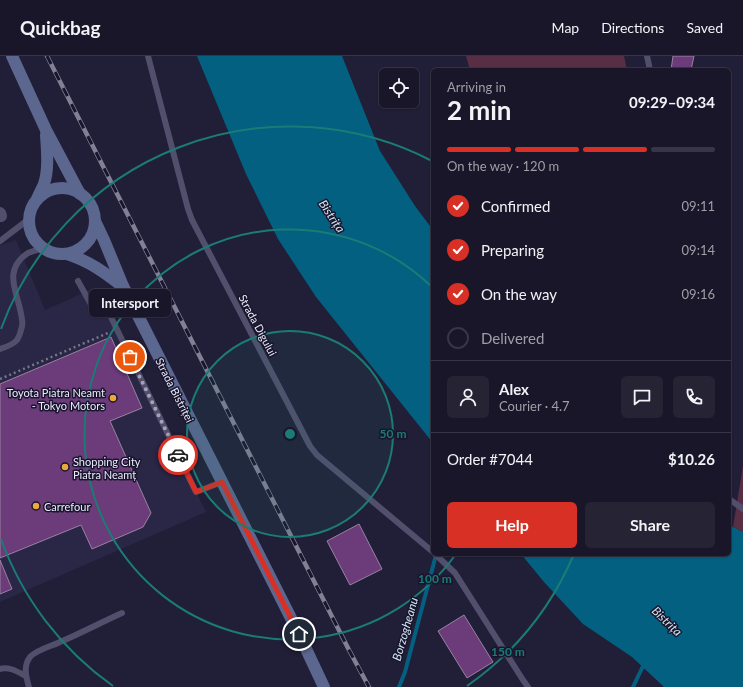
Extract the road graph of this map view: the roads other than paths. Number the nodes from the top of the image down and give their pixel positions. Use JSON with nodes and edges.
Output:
{"nodes":[{"id":1,"x":12,"y":56,"type":"edge"},
{"id":2,"x":148,"y":56,"type":"edge"},
{"id":3,"x":647,"y":56,"type":"edge"},
{"id":4,"x":650,"y":68,"type":"edge"},
{"id":5,"x":46,"y":130,"type":"junction"},
{"id":6,"x":80,"y":194,"type":"junction"},
{"id":7,"x":36,"y":201,"type":"junction"},
{"id":8,"x":29,"y":219,"type":"junction"},
{"id":9,"x":95,"y":221,"type":"junction"},
{"id":10,"x":0,"y":241,"type":"edge"},
{"id":11,"x":43,"y":248,"type":"junction"},
{"id":12,"x":66,"y":254,"type":"junction"},
{"id":13,"x":78,"y":281,"type":"dead end"},
{"id":14,"x":123,"y":286,"type":"junction"},
{"id":15,"x":0,"y":349,"type":"edge"},
{"id":16,"x":222,"y":482,"type":"junction"},
{"id":17,"x":731,"y":500,"type":"edge"},
{"id":18,"x":743,"y":509,"type":"edge"},
{"id":19,"x":431,"y":550,"type":"edge"},
{"id":20,"x":437,"y":556,"type":"edge"},
{"id":21,"x":122,"y":613,"type":"dead end"},
{"id":22,"x":0,"y":669,"type":"edge"},
{"id":23,"x":26,"y":676,"type":"junction"},
{"id":24,"x":29,"y":687,"type":"edge"},
{"id":25,"x":324,"y":687,"type":"edge"},
{"id":26,"x":528,"y":687,"type":"edge"}],
"edges":[{"from":1,"to":5,"type":"main road"},
{"from":2,"to":19,"type":"lane","name":"Strada Digului"},
{"from":3,"to":4,"type":"lane"},
{"from":5,"to":6,"type":"main road"},
{"from":5,"to":7,"type":"main road"},
{"from":6,"to":7,"type":"main road"},
{"from":6,"to":9,"type":"main road"},
{"from":7,"to":8,"type":"main road"},
{"from":8,"to":10,"type":"lane"},
{"from":8,"to":11,"type":"main road"},
{"from":9,"to":12,"type":"main road"},
{"from":9,"to":14,"type":"main road","name":"Strada Bistriței"},
{"from":11,"to":12,"type":"main road"},
{"from":11,"to":15,"type":"lane"},
{"from":12,"to":14,"type":"main road","name":"Strada Bistriței"},
{"from":13,"to":16,"type":"lane"},
{"from":14,"to":16,"type":"main road","name":"Strada Bistriței"},
{"from":16,"to":25,"type":"main road","name":"Strada Bistriței"},
{"from":17,"to":18,"type":"lane"},
{"from":20,"to":26,"type":"lane","name":"Strada Digului"},
{"from":21,"to":23,"type":"lane"},
{"from":22,"to":23,"type":"lane"},
{"from":23,"to":24,"type":"lane"}]}
